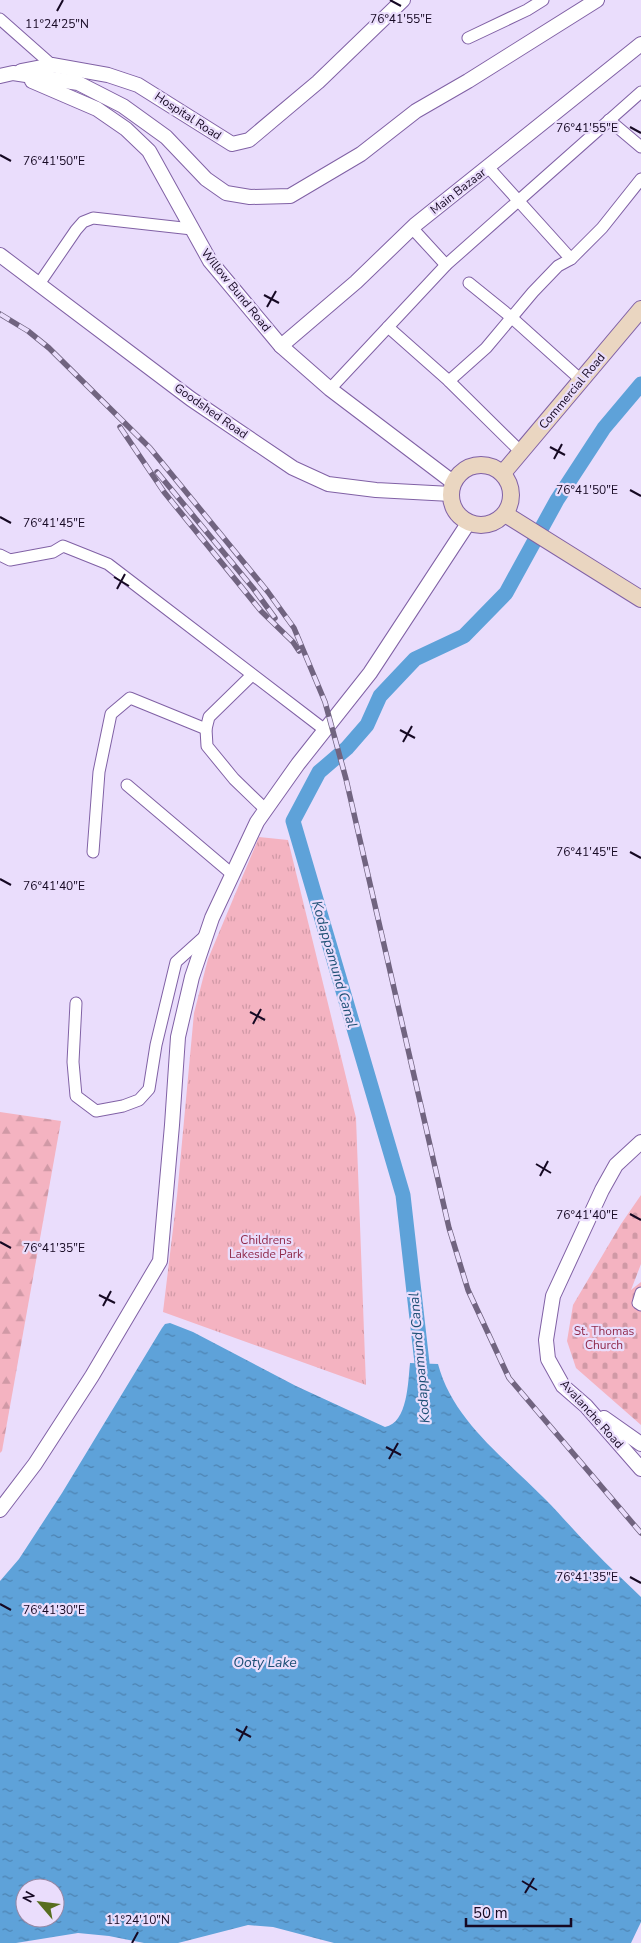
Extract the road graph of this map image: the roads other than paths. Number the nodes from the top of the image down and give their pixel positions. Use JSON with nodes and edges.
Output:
{"nodes":[{"id":1,"x":404,"y":0,"type":"edge"},
{"id":2,"x":543,"y":0,"type":"edge"},
{"id":3,"x":597,"y":0,"type":"edge"},
{"id":4,"x":0,"y":19,"type":"edge"},
{"id":5,"x":468,"y":38,"type":"dead end"},
{"id":6,"x":641,"y":44,"type":"edge"},
{"id":7,"x":52,"y":65,"type":"junction"},
{"id":8,"x":6,"y":74,"type":"edge"},
{"id":9,"x":641,"y":92,"type":"edge"},
{"id":10,"x":609,"y":120,"type":"junction"},
{"id":11,"x":641,"y":147,"type":"edge"},
{"id":12,"x":488,"y":167,"type":"junction"},
{"id":13,"x":641,"y":179,"type":"edge"},
{"id":14,"x":518,"y":201,"type":"junction"},
{"id":15,"x":412,"y":228,"type":"junction"},
{"id":16,"x":192,"y":229,"type":"junction"},
{"id":17,"x":0,"y":254,"type":"edge"},
{"id":18,"x":571,"y":259,"type":"junction"},
{"id":19,"x":446,"y":265,"type":"junction"},
{"id":20,"x":469,"y":283,"type":"dead end"},
{"id":21,"x":39,"y":284,"type":"junction"},
{"id":22,"x":641,"y":309,"type":"edge"},
{"id":23,"x":511,"y":317,"type":"junction"},
{"id":24,"x":388,"y":327,"type":"junction"},
{"id":25,"x":281,"y":346,"type":"junction"},
{"id":26,"x":581,"y":380,"type":"junction"},
{"id":27,"x":449,"y":381,"type":"junction"},
{"id":28,"x":330,"y":389,"type":"junction"},
{"id":29,"x":520,"y":452,"type":"junction"},
{"id":30,"x":503,"y":473,"type":"junction"},
{"id":31,"x":453,"y":489,"type":"junction"},
{"id":32,"x":505,"y":514,"type":"junction"},
{"id":33,"x":469,"y":522,"type":"junction"},
{"id":34,"x":0,"y":554,"type":"edge"},
{"id":35,"x":641,"y":599,"type":"edge"},
{"id":36,"x":252,"y":675,"type":"junction"},
{"id":37,"x":206,"y":729,"type":"junction"},
{"id":38,"x":325,"y":730,"type":"junction"},
{"id":39,"x":127,"y":785,"type":"dead end"},
{"id":40,"x":266,"y":809,"type":"junction"},
{"id":41,"x":93,"y":852,"type":"dead end"},
{"id":42,"x":232,"y":874,"type":"junction"},
{"id":43,"x":206,"y":935,"type":"junction"},
{"id":44,"x":76,"y":1003,"type":"dead end"},
{"id":45,"x":641,"y":1142,"type":"edge"},
{"id":46,"x":641,"y":1293,"type":"edge"},
{"id":47,"x":641,"y":1305,"type":"edge"},
{"id":48,"x":586,"y":1406,"type":"junction"},
{"id":49,"x":641,"y":1444,"type":"edge"},
{"id":50,"x":641,"y":1470,"type":"edge"},
{"id":51,"x":0,"y":1510,"type":"edge"}],
"edges":[{"from":1,"to":7,"type":"street","name":"Hospital Road"},
{"from":2,"to":5,"type":"street"},
{"from":3,"to":8,"type":"street"},
{"from":4,"to":7,"type":"street"},
{"from":6,"to":12,"type":"street","name":"Main Bazaar"},
{"from":7,"to":8,"type":"street","name":"Hospital Road"},
{"from":8,"to":16,"type":"street","name":"Willow Bund Road"},
{"from":9,"to":10,"type":"street"},
{"from":10,"to":11,"type":"street"},
{"from":10,"to":14,"type":"street"},
{"from":12,"to":14,"type":"street"},
{"from":12,"to":15,"type":"street","name":"Main Bazaar"},
{"from":13,"to":18,"type":"street"},
{"from":14,"to":18,"type":"street"},
{"from":14,"to":19,"type":"street"},
{"from":15,"to":19,"type":"street"},
{"from":15,"to":25,"type":"street","name":"Main Bazaar"},
{"from":16,"to":21,"type":"street"},
{"from":16,"to":25,"type":"street","name":"Willow Bund Road"},
{"from":17,"to":21,"type":"street","name":"Goodshed Road"},
{"from":18,"to":23,"type":"street"},
{"from":19,"to":24,"type":"street"},
{"from":20,"to":23,"type":"street"},
{"from":21,"to":31,"type":"street","name":"Goodshed Road"},
{"from":22,"to":26,"type":"main road","name":"Commercial Road"},
{"from":23,"to":26,"type":"street"},
{"from":23,"to":27,"type":"street"},
{"from":24,"to":27,"type":"street"},
{"from":24,"to":28,"type":"street"},
{"from":25,"to":28,"type":"street","name":"Willow Bund Road"},
{"from":26,"to":29,"type":"main road","name":"Commercial Road"},
{"from":27,"to":29,"type":"street"},
{"from":28,"to":31,"type":"street","name":"Willow Bund Road"},
{"from":29,"to":30,"type":"main road","name":"Commercial Road"},
{"from":30,"to":31,"type":"main road"},
{"from":30,"to":32,"type":"main road"},
{"from":31,"to":33,"type":"main road"},
{"from":32,"to":33,"type":"main road"},
{"from":32,"to":35,"type":"main road"},
{"from":33,"to":38,"type":"street"},
{"from":34,"to":36,"type":"street"},
{"from":36,"to":37,"type":"street"},
{"from":36,"to":38,"type":"street"},
{"from":37,"to":40,"type":"street"},
{"from":37,"to":41,"type":"street"},
{"from":38,"to":40,"type":"street"},
{"from":39,"to":42,"type":"street"},
{"from":40,"to":42,"type":"street"},
{"from":42,"to":43,"type":"street"},
{"from":43,"to":44,"type":"street"},
{"from":43,"to":51,"type":"street"},
{"from":45,"to":48,"type":"street","name":"Avalanche Road"},
{"from":46,"to":47,"type":"street"},
{"from":48,"to":49,"type":"street"},
{"from":48,"to":50,"type":"street","name":"Avalanche Road"}]}
